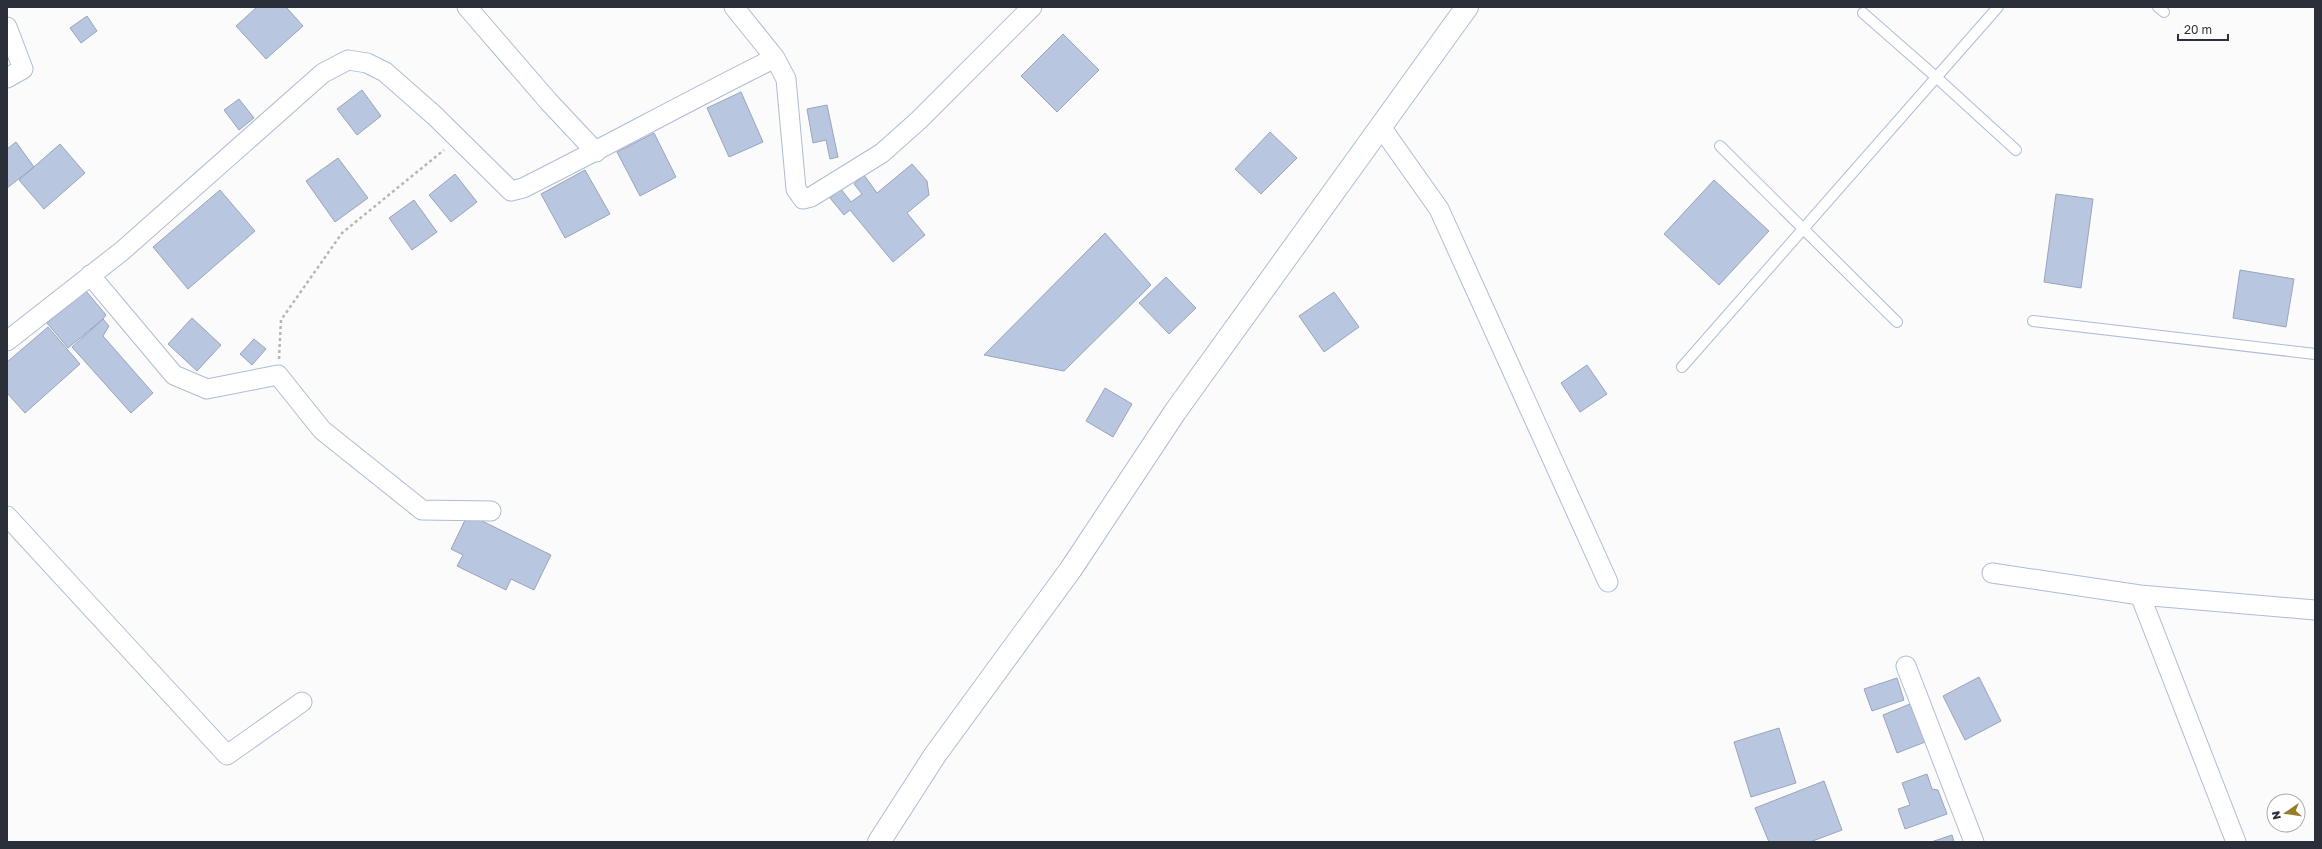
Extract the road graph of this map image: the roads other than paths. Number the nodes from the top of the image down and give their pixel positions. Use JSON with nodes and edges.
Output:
{"nodes":[{"id":1,"x":467,"y":7,"type":"edge"},
{"id":2,"x":734,"y":7,"type":"edge"},
{"id":3,"x":1032,"y":7,"type":"edge"},
{"id":4,"x":1467,"y":7,"type":"edge"},
{"id":5,"x":1998,"y":7,"type":"edge"},
{"id":6,"x":1863,"y":13,"type":"dead end"},
{"id":7,"x":7,"y":27,"type":"edge"},
{"id":8,"x":775,"y":58,"type":"junction"},
{"id":9,"x":1936,"y":77,"type":"junction"},
{"id":10,"x":7,"y":78,"type":"edge"},
{"id":11,"x":1381,"y":127,"type":"junction"},
{"id":12,"x":1720,"y":146,"type":"dead end"},
{"id":13,"x":2016,"y":150,"type":"dead end"},
{"id":14,"x":596,"y":152,"type":"junction"},
{"id":15,"x":1803,"y":229,"type":"junction"},
{"id":16,"x":90,"y":275,"type":"junction"},
{"id":17,"x":2033,"y":321,"type":"dead end"},
{"id":18,"x":1897,"y":322,"type":"dead end"},
{"id":19,"x":7,"y":341,"type":"edge"},
{"id":20,"x":2315,"y":354,"type":"edge"},
{"id":21,"x":1682,"y":367,"type":"dead end"},
{"id":22,"x":490,"y":511,"type":"dead end"},
{"id":23,"x":7,"y":516,"type":"edge"},
{"id":24,"x":1992,"y":573,"type":"dead end"},
{"id":25,"x":1608,"y":582,"type":"dead end"},
{"id":26,"x":2140,"y":595,"type":"junction"},
{"id":27,"x":2315,"y":610,"type":"edge"},
{"id":28,"x":1906,"y":666,"type":"dead end"},
{"id":29,"x":302,"y":702,"type":"dead end"},
{"id":30,"x":879,"y":842,"type":"edge"},
{"id":31,"x":1974,"y":842,"type":"edge"},
{"id":32,"x":2236,"y":842,"type":"edge"}],
"edges":[{"from":1,"to":14,"type":"street"},
{"from":2,"to":8,"type":"street"},
{"from":3,"to":8,"type":"street"},
{"from":4,"to":11,"type":"street"},
{"from":5,"to":9,"type":"lane"},
{"from":6,"to":9,"type":"lane"},
{"from":7,"to":10,"type":"street"},
{"from":8,"to":14,"type":"street"},
{"from":9,"to":13,"type":"lane"},
{"from":9,"to":15,"type":"lane"},
{"from":11,"to":25,"type":"street"},
{"from":11,"to":30,"type":"street"},
{"from":12,"to":15,"type":"lane"},
{"from":14,"to":16,"type":"street"},
{"from":15,"to":18,"type":"lane"},
{"from":15,"to":21,"type":"lane"},
{"from":16,"to":19,"type":"street"},
{"from":16,"to":22,"type":"street"},
{"from":17,"to":20,"type":"lane"},
{"from":23,"to":29,"type":"street"},
{"from":24,"to":26,"type":"street"},
{"from":26,"to":27,"type":"street"},
{"from":26,"to":32,"type":"street"},
{"from":28,"to":31,"type":"street"}]}
